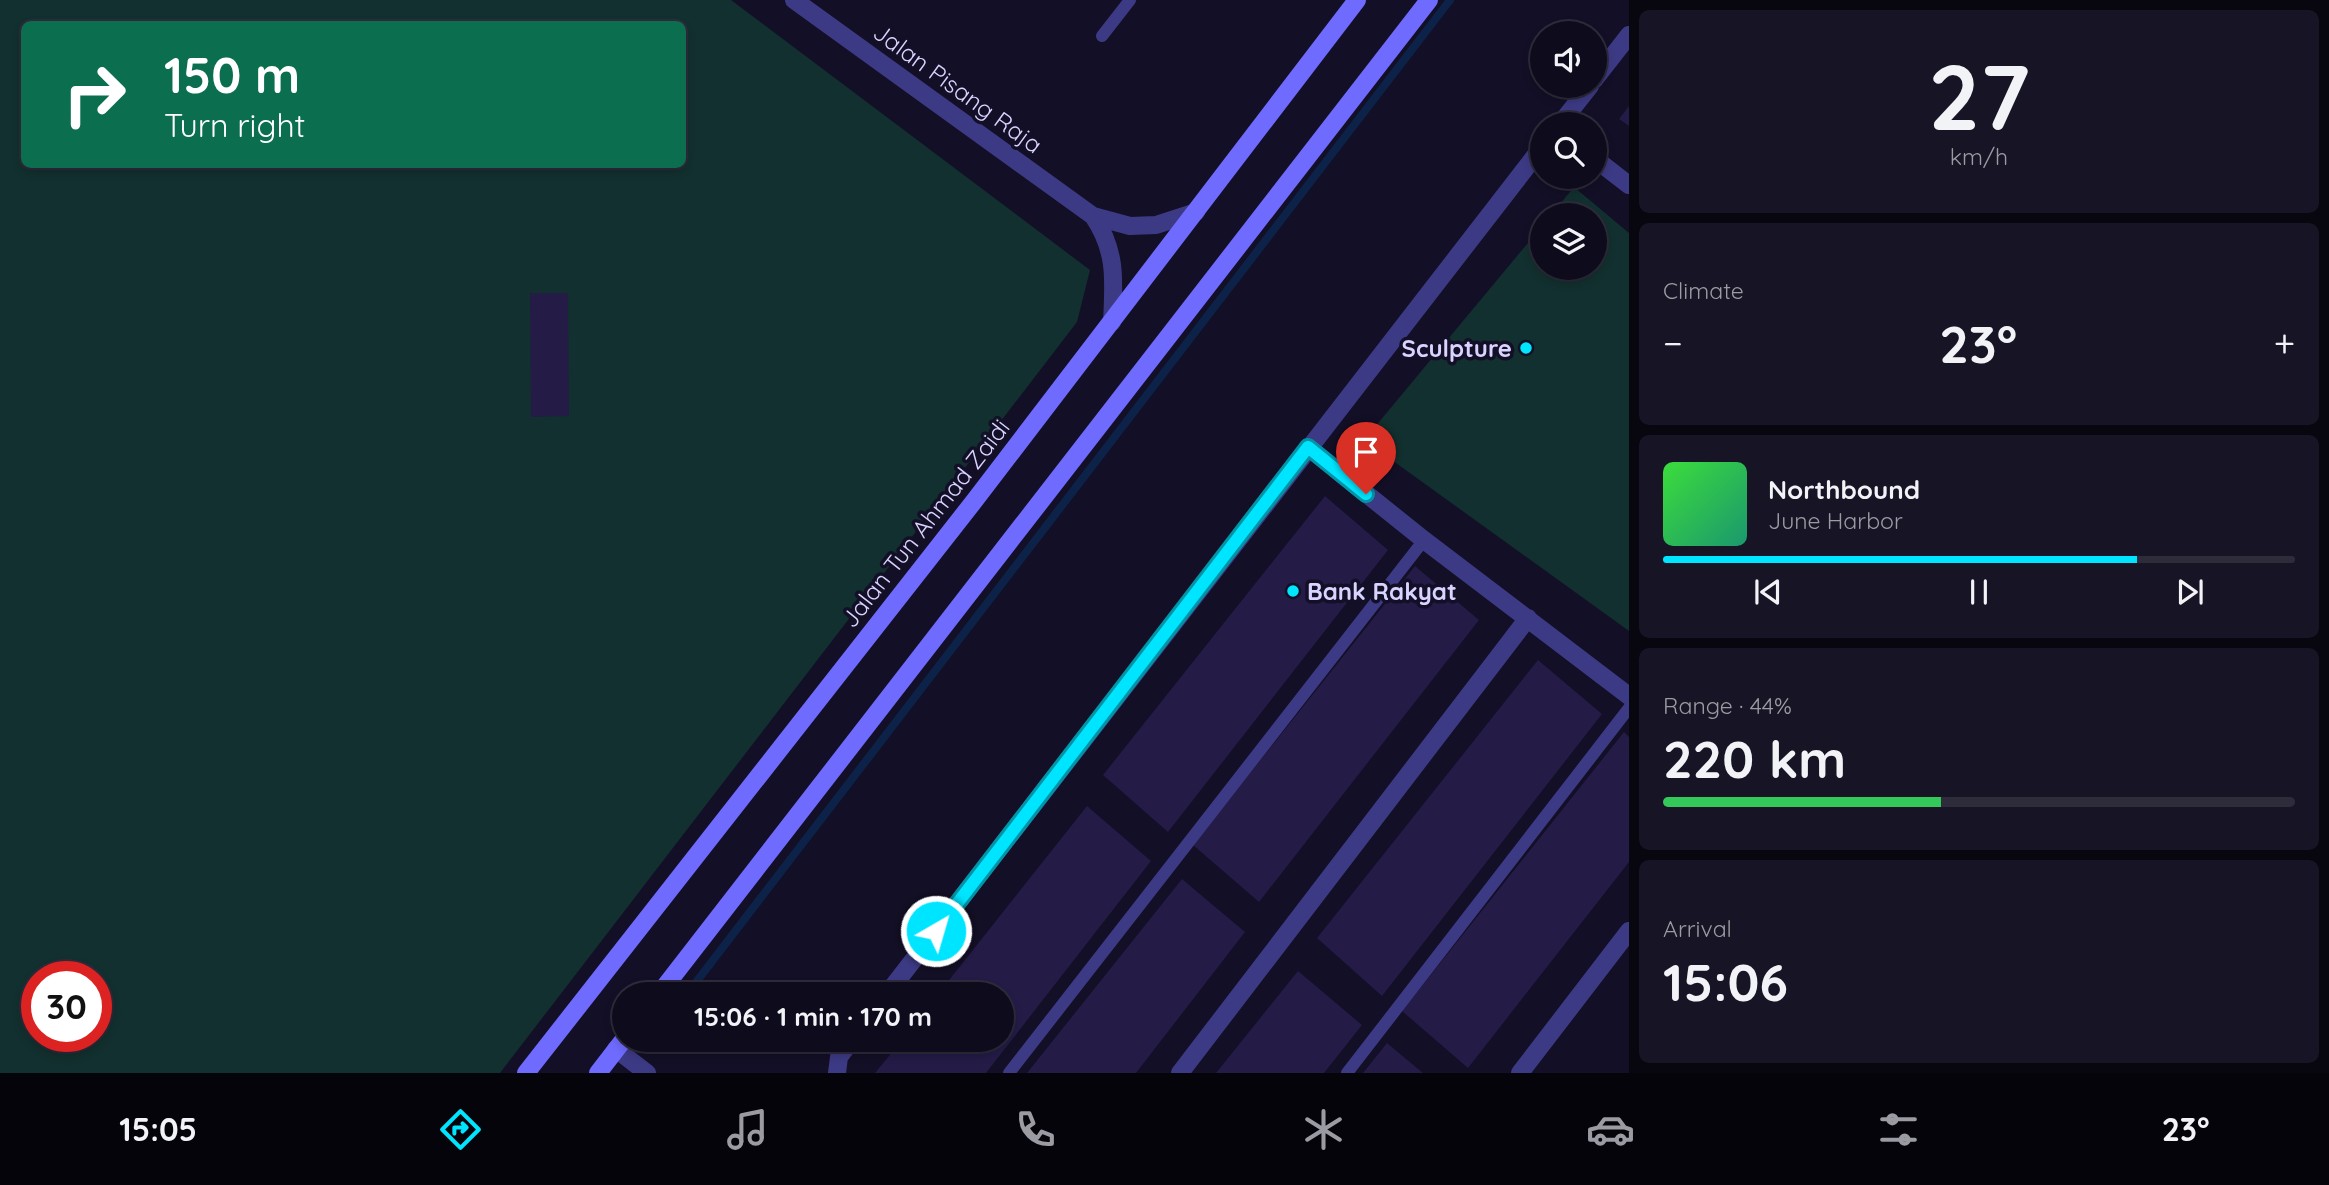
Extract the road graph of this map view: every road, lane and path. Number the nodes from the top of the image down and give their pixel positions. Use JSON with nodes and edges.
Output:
{"nodes":[{"id":1,"x":793,"y":0,"type":"edge"},
{"id":2,"x":1130,"y":0,"type":"edge"},
{"id":3,"x":1357,"y":0,"type":"edge"},
{"id":4,"x":1429,"y":0,"type":"edge"},
{"id":5,"x":1629,"y":35,"type":"edge"},
{"id":6,"x":1102,"y":36,"type":"dead end"},
{"id":7,"x":1607,"y":63,"type":"edge"},
{"id":8,"x":1581,"y":98,"type":"edge"},
{"id":9,"x":1569,"y":112,"type":"edge"},
{"id":10,"x":1530,"y":162,"type":"edge"},
{"id":11,"x":1607,"y":168,"type":"edge"},
{"id":12,"x":1629,"y":185,"type":"edge"},
{"id":13,"x":1196,"y":212,"type":"junction"},
{"id":14,"x":1093,"y":216,"type":"junction"},
{"id":15,"x":1112,"y":321,"type":"junction"},
{"id":16,"x":1308,"y":447,"type":"junction"},
{"id":17,"x":1424,"y":540,"type":"junction"},
{"id":18,"x":1528,"y":618,"type":"junction"},
{"id":19,"x":1629,"y":696,"type":"edge"},
{"id":20,"x":1629,"y":708,"type":"edge"},
{"id":21,"x":1629,"y":931,"type":"edge"},
{"id":22,"x":668,"y":982,"type":"edge"},
{"id":23,"x":896,"y":982,"type":"edge"},
{"id":24,"x":614,"y":1052,"type":"edge"},
{"id":25,"x":627,"y":1052,"type":"edge"},
{"id":26,"x":843,"y":1052,"type":"edge"},
{"id":27,"x":526,"y":1073,"type":"edge"},
{"id":28,"x":598,"y":1073,"type":"edge"},
{"id":29,"x":647,"y":1073,"type":"edge"},
{"id":30,"x":836,"y":1073,"type":"edge"},
{"id":31,"x":1009,"y":1073,"type":"edge"},
{"id":32,"x":1180,"y":1073,"type":"edge"},
{"id":33,"x":1348,"y":1073,"type":"edge"},
{"id":34,"x":1520,"y":1073,"type":"edge"}],
"edges":[{"from":1,"to":14,"type":"street","name":"Jalan Pisang Raja"},
{"from":2,"to":6,"type":"lane"},
{"from":3,"to":13,"type":"main road","name":"Jalan Tun Ahmad Zaidi"},
{"from":4,"to":22,"type":"main road"},
{"from":5,"to":7,"type":"street"},
{"from":8,"to":9,"type":"street"},
{"from":10,"to":16,"type":"street"},
{"from":11,"to":12,"type":"street"},
{"from":13,"to":14,"type":"street"},
{"from":13,"to":15,"type":"main road","name":"Jalan Tun Ahmad Zaidi"},
{"from":14,"to":15,"type":"street"},
{"from":15,"to":27,"type":"main road","name":"Jalan Tun Ahmad Zaidi"},
{"from":16,"to":17,"type":"street"},
{"from":16,"to":23,"type":"street"},
{"from":17,"to":18,"type":"street"},
{"from":17,"to":31,"type":"lane"},
{"from":18,"to":19,"type":"street"},
{"from":18,"to":32,"type":"street"},
{"from":20,"to":33,"type":"lane"},
{"from":21,"to":34,"type":"street"},
{"from":24,"to":28,"type":"main road"},
{"from":25,"to":29,"type":"street"},
{"from":26,"to":30,"type":"street"}]}
